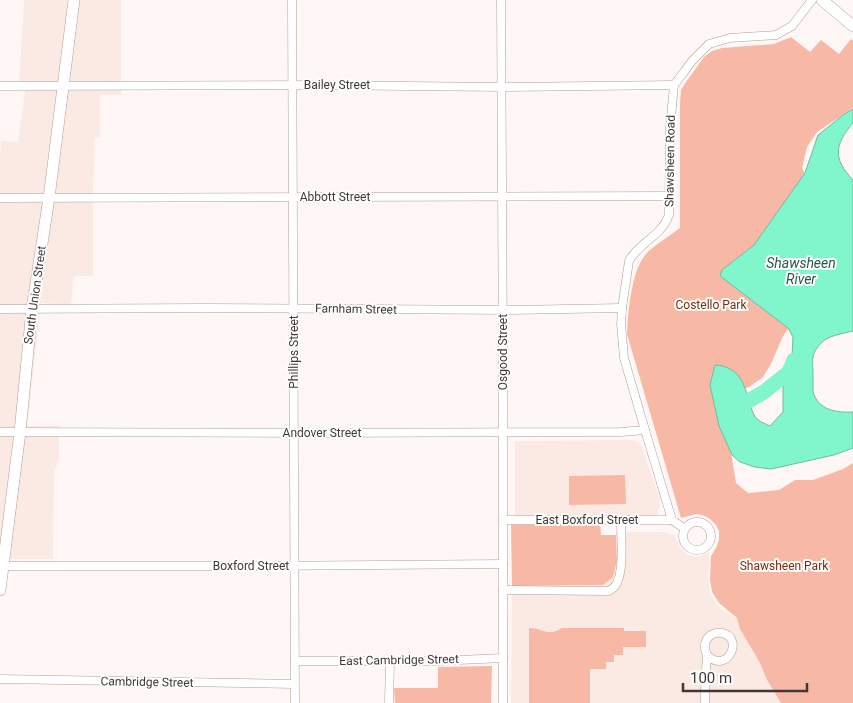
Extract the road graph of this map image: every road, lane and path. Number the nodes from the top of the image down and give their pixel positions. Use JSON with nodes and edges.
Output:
{"nodes":[{"id":1,"x":74,"y":0,"type":"edge"},
{"id":2,"x":292,"y":0,"type":"edge"},
{"id":3,"x":501,"y":0,"type":"edge"},
{"id":4,"x":812,"y":0,"type":"edge"},
{"id":5,"x":822,"y":0,"type":"edge"},
{"id":6,"x":853,"y":26,"type":"edge"},
{"id":7,"x":674,"y":84,"type":"junction"},
{"id":8,"x":63,"y":85,"type":"junction"},
{"id":9,"x":292,"y":85,"type":"junction"},
{"id":10,"x":0,"y":86,"type":"edge"},
{"id":11,"x":502,"y":87,"type":"junction"},
{"id":12,"x":670,"y":196,"type":"junction"},
{"id":13,"x":293,"y":197,"type":"junction"},
{"id":14,"x":502,"y":197,"type":"junction"},
{"id":15,"x":0,"y":198,"type":"edge"},
{"id":16,"x":49,"y":198,"type":"junction"},
{"id":17,"x":293,"y":308,"type":"junction"},
{"id":18,"x":622,"y":308,"type":"junction"},
{"id":19,"x":0,"y":309,"type":"edge"},
{"id":20,"x":32,"y":309,"type":"junction"},
{"id":21,"x":503,"y":310,"type":"junction"},
{"id":22,"x":644,"y":430,"type":"junction"},
{"id":23,"x":0,"y":432,"type":"edge"},
{"id":24,"x":20,"y":432,"type":"junction"},
{"id":25,"x":503,"y":432,"type":"junction"},
{"id":26,"x":294,"y":433,"type":"junction"},
{"id":27,"x":503,"y":520,"type":"junction"},
{"id":28,"x":621,"y":520,"type":"junction"},
{"id":29,"x":672,"y":520,"type":"junction"},
{"id":30,"x":685,"y":529,"type":"dead end"},
{"id":31,"x":503,"y":564,"type":"junction"},
{"id":32,"x":2,"y":566,"type":"edge"},
{"id":33,"x":294,"y":566,"type":"junction"},
{"id":34,"x":0,"y":590,"type":"edge"},
{"id":35,"x":503,"y":590,"type":"junction"},
{"id":36,"x":707,"y":655,"type":"dead end"},
{"id":37,"x":503,"y":658,"type":"junction"},
{"id":38,"x":295,"y":661,"type":"junction"},
{"id":39,"x":390,"y":661,"type":"junction"},
{"id":40,"x":0,"y":679,"type":"edge"},
{"id":41,"x":294,"y":684,"type":"junction"},
{"id":42,"x":295,"y":703,"type":"edge"},
{"id":43,"x":389,"y":703,"type":"edge"},
{"id":44,"x":503,"y":703,"type":"edge"},
{"id":45,"x":705,"y":703,"type":"edge"}],
"edges":[{"from":1,"to":8,"type":"main road","name":"South Union Street"},
{"from":2,"to":9,"type":"street","name":"Phillips Street"},
{"from":3,"to":11,"type":"street","name":"Osgood Street"},
{"from":4,"to":7,"type":"street"},
{"from":5,"to":6,"type":"main road"},
{"from":7,"to":11,"type":"street","name":"Bailey Street"},
{"from":7,"to":12,"type":"street","name":"Shawsheen Road"},
{"from":8,"to":9,"type":"street","name":"Bailey Street"},
{"from":8,"to":10,"type":"street","name":"Bailey Street"},
{"from":8,"to":16,"type":"main road","name":"South Union Street"},
{"from":9,"to":11,"type":"street","name":"Bailey Street"},
{"from":9,"to":13,"type":"street","name":"Phillips Street"},
{"from":11,"to":14,"type":"street","name":"Osgood Street"},
{"from":12,"to":14,"type":"street","name":"Abbott Street"},
{"from":12,"to":18,"type":"street","name":"Shawsheen Road"},
{"from":13,"to":14,"type":"street","name":"Abbott Street"},
{"from":13,"to":16,"type":"street","name":"Abbott Street"},
{"from":13,"to":17,"type":"street","name":"Phillips Street"},
{"from":14,"to":21,"type":"street","name":"Osgood Street"},
{"from":15,"to":16,"type":"street","name":"Abbott Street"},
{"from":16,"to":20,"type":"main road","name":"South Union Street"},
{"from":17,"to":20,"type":"street","name":"Farnham Street"},
{"from":17,"to":21,"type":"street","name":"Farnham Street"},
{"from":17,"to":26,"type":"street","name":"Phillips Street"},
{"from":18,"to":21,"type":"street","name":"Farnham Street"},
{"from":18,"to":22,"type":"street","name":"Shawsheen Road"},
{"from":19,"to":20,"type":"street","name":"Farnham Street"},
{"from":20,"to":24,"type":"main road","name":"South Union Street"},
{"from":21,"to":25,"type":"street","name":"Osgood Street"},
{"from":22,"to":25,"type":"street","name":"Andover Street"},
{"from":22,"to":29,"type":"street","name":"Shawsheen Road"},
{"from":23,"to":24,"type":"street","name":"Andover Street"},
{"from":24,"to":26,"type":"street","name":"Andover Street"},
{"from":24,"to":32,"type":"main road","name":"South Union Street"},
{"from":25,"to":26,"type":"street","name":"Andover Street"},
{"from":25,"to":27,"type":"street","name":"Osgood Street"},
{"from":26,"to":33,"type":"street","name":"Phillips Street"},
{"from":27,"to":28,"type":"street","name":"East Boxford Street"},
{"from":27,"to":31,"type":"street","name":"Osgood Street"},
{"from":28,"to":29,"type":"street","name":"East Boxford Street"},
{"from":28,"to":35,"type":"street"},
{"from":29,"to":30,"type":"street"},
{"from":31,"to":33,"type":"street","name":"Boxford Street"},
{"from":31,"to":35,"type":"street","name":"Osgood Street"},
{"from":32,"to":33,"type":"street","name":"Boxford Street"},
{"from":32,"to":34,"type":"main road","name":"South Union Street"},
{"from":33,"to":38,"type":"street","name":"Phillips Street"},
{"from":35,"to":37,"type":"street","name":"Osgood Street"},
{"from":36,"to":45,"type":"street"},
{"from":37,"to":39,"type":"street","name":"East Cambridge Street"},
{"from":37,"to":44,"type":"street","name":"Osgood Street"},
{"from":38,"to":39,"type":"street","name":"East Cambridge Street"},
{"from":38,"to":41,"type":"street","name":"Phillips Street"},
{"from":39,"to":43,"type":"street"},
{"from":40,"to":41,"type":"street","name":"Cambridge Street"},
{"from":41,"to":42,"type":"street","name":"Phillips Street"}]}
